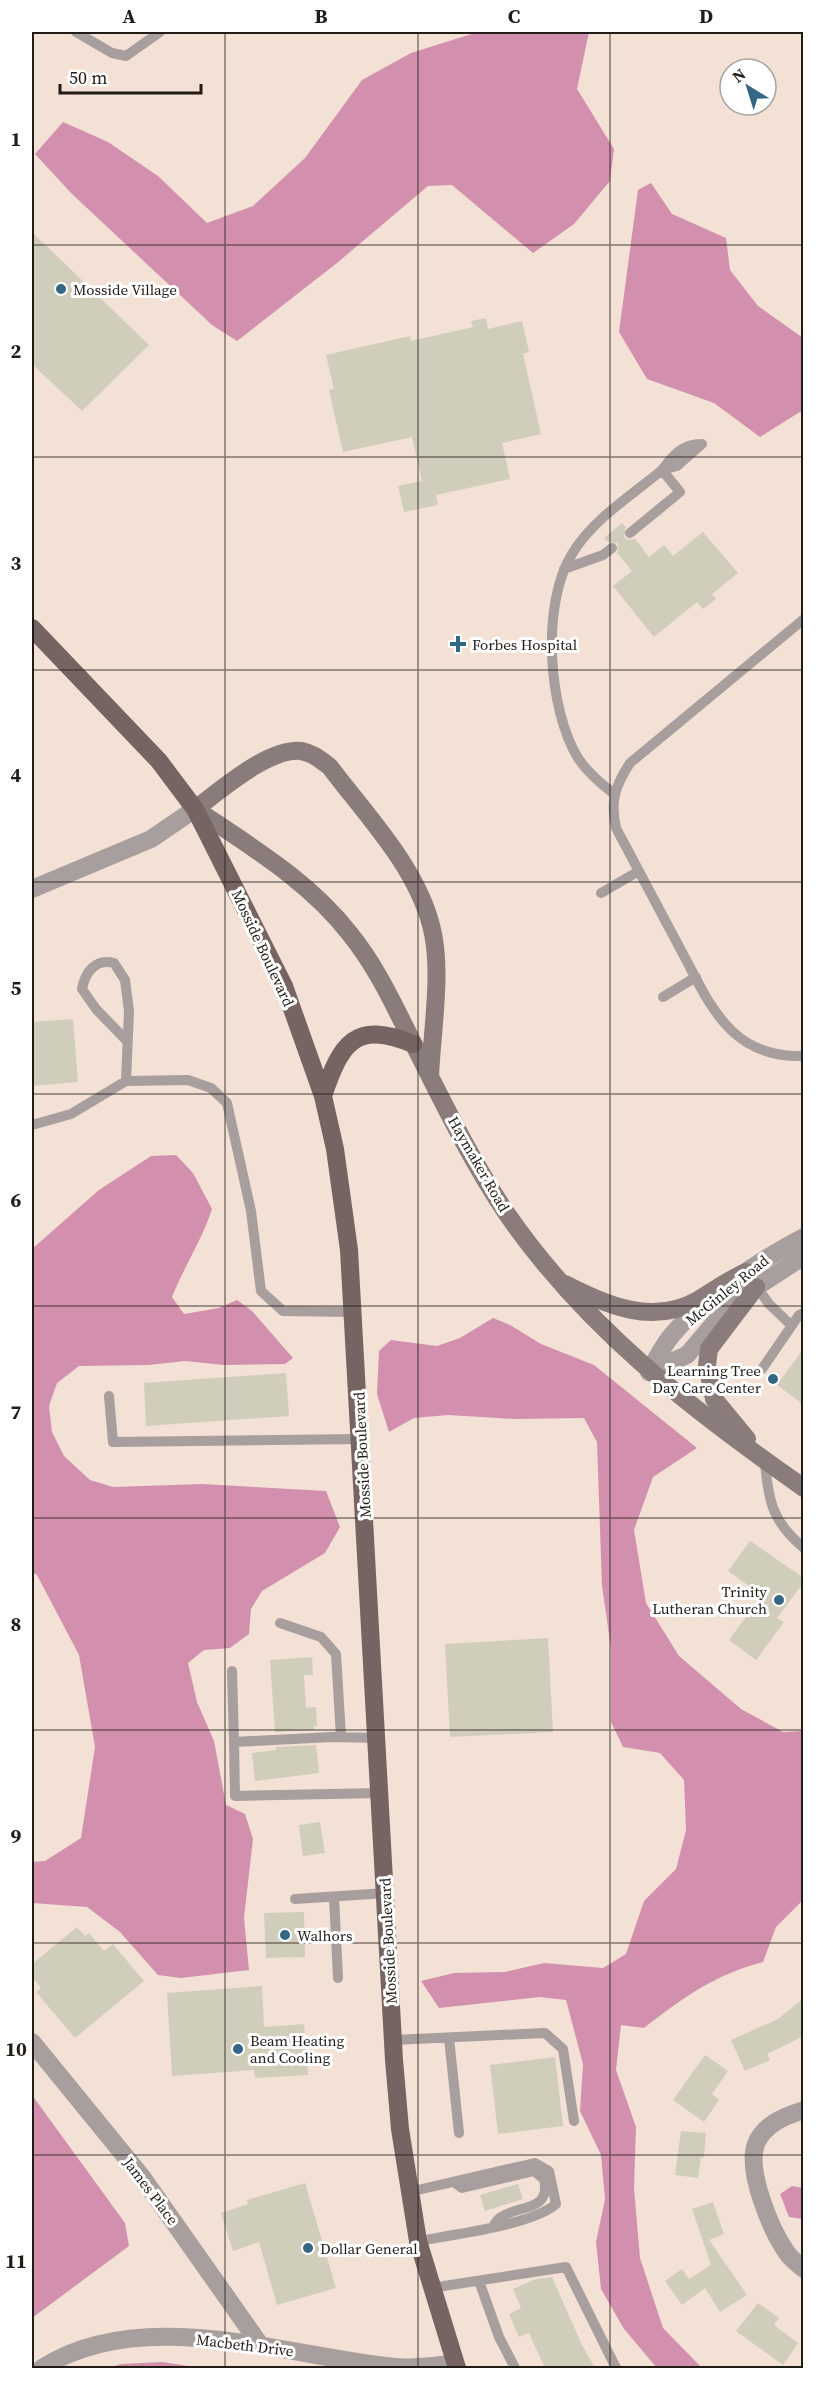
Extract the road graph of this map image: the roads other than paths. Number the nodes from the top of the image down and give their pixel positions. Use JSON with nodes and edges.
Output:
{"nodes":[{"id":1,"x":76,"y":32,"type":"edge"},
{"id":2,"x":90,"y":32,"type":"edge"},
{"id":3,"x":160,"y":32,"type":"edge"},
{"id":4,"x":98,"y":45,"type":"junction"},
{"id":5,"x":630,"y":533,"type":"dead end"},
{"id":6,"x":612,"y":548,"type":"dead end"},
{"id":7,"x":564,"y":569,"type":"junction"},
{"id":8,"x":804,"y":619,"type":"edge"},
{"id":9,"x":32,"y":628,"type":"edge"},
{"id":10,"x":613,"y":794,"type":"junction"},
{"id":11,"x":195,"y":809,"type":"junction"},
{"id":12,"x":639,"y":872,"type":"junction"},
{"id":13,"x":32,"y":888,"type":"edge"},
{"id":14,"x":601,"y":893,"type":"dead end"},
{"id":15,"x":696,"y":977,"type":"junction"},
{"id":16,"x":663,"y":997,"type":"dead end"},
{"id":17,"x":126,"y":1040,"type":"junction"},
{"id":18,"x":414,"y":1044,"type":"junction"},
{"id":19,"x":804,"y":1056,"type":"edge"},
{"id":20,"x":430,"y":1076,"type":"junction"},
{"id":21,"x":126,"y":1081,"type":"junction"},
{"id":22,"x":323,"y":1096,"type":"junction"},
{"id":23,"x":32,"y":1125,"type":"edge"},
{"id":24,"x":804,"y":1237,"type":"edge"},
{"id":25,"x":804,"y":1256,"type":"edge"},
{"id":26,"x":751,"y":1279,"type":"junction"},
{"id":27,"x":559,"y":1281,"type":"junction"},
{"id":28,"x":353,"y":1312,"type":"junction"},
{"id":29,"x":804,"y":1313,"type":"edge"},
{"id":30,"x":791,"y":1325,"type":"junction"},
{"id":31,"x":762,"y":1369,"type":"dead end"},
{"id":32,"x":649,"y":1372,"type":"junction"},
{"id":33,"x":108,"y":1396,"type":"dead end"},
{"id":34,"x":361,"y":1439,"type":"junction"},
{"id":35,"x":765,"y":1461,"type":"junction"},
{"id":36,"x":804,"y":1488,"type":"edge"},
{"id":37,"x":804,"y":1548,"type":"edge"},
{"id":38,"x":279,"y":1623,"type":"dead end"},
{"id":39,"x":232,"y":1671,"type":"dead end"},
{"id":40,"x":340,"y":1737,"type":"junction"},
{"id":41,"x":378,"y":1738,"type":"junction"},
{"id":42,"x":234,"y":1742,"type":"junction"},
{"id":43,"x":381,"y":1794,"type":"junction"},
{"id":44,"x":386,"y":1893,"type":"junction"},
{"id":45,"x":333,"y":1897,"type":"junction"},
{"id":46,"x":295,"y":1899,"type":"dead end"},
{"id":47,"x":338,"y":1978,"type":"dead end"},
{"id":48,"x":449,"y":2038,"type":"junction"},
{"id":49,"x":393,"y":2040,"type":"junction"},
{"id":50,"x":32,"y":2042,"type":"edge"},
{"id":51,"x":804,"y":2110,"type":"edge"},
{"id":52,"x":573,"y":2121,"type":"dead end"},
{"id":53,"x":459,"y":2133,"type":"dead end"},
{"id":54,"x":409,"y":2192,"type":"junction"},
{"id":55,"x":418,"y":2241,"type":"junction"},
{"id":56,"x":804,"y":2269,"type":"edge"},
{"id":57,"x":479,"y":2281,"type":"junction"},
{"id":58,"x":431,"y":2288,"type":"junction"},
{"id":59,"x":261,"y":2346,"type":"junction"},
{"id":60,"x":455,"y":2366,"type":"edge"},
{"id":61,"x":42,"y":2368,"type":"edge"},
{"id":62,"x":515,"y":2368,"type":"edge"},
{"id":63,"x":616,"y":2368,"type":"edge"}],
"edges":[{"from":1,"to":4,"type":"lane"},
{"from":2,"to":4,"type":"lane"},
{"from":3,"to":4,"type":"lane"},
{"from":5,"to":7,"type":"lane"},
{"from":6,"to":7,"type":"lane"},
{"from":7,"to":10,"type":"lane"},
{"from":8,"to":10,"type":"lane"},
{"from":9,"to":11,"type":"main road","name":"Mosside Boulevard"},
{"from":10,"to":12,"type":"lane"},
{"from":11,"to":13,"type":"street"},
{"from":11,"to":18,"type":"main road","name":"Haymaker Road"},
{"from":11,"to":20,"type":"main road"},
{"from":11,"to":22,"type":"main road","name":"Mosside Boulevard"},
{"from":12,"to":14,"type":"lane"},
{"from":12,"to":15,"type":"lane"},
{"from":15,"to":16,"type":"lane"},
{"from":15,"to":19,"type":"lane"},
{"from":17,"to":17,"type":"lane"},
{"from":17,"to":21,"type":"lane"},
{"from":18,"to":20,"type":"main road","name":"Haymaker Road"},
{"from":18,"to":22,"type":"main road"},
{"from":20,"to":27,"type":"main road","name":"Haymaker Road"},
{"from":21,"to":23,"type":"lane"},
{"from":21,"to":28,"type":"lane"},
{"from":22,"to":28,"type":"main road","name":"Mosside Boulevard"},
{"from":24,"to":26,"type":"street","name":"McGinley Road"},
{"from":25,"to":26,"type":"street","name":"McGinley Road"},
{"from":26,"to":27,"type":"main road"},
{"from":26,"to":30,"type":"lane"},
{"from":26,"to":32,"type":"street","name":"McGinley Road"},
{"from":26,"to":35,"type":"main road"},
{"from":27,"to":32,"type":"main road","name":"Haymaker Road"},
{"from":28,"to":34,"type":"main road","name":"Mosside Boulevard"},
{"from":29,"to":30,"type":"lane"},
{"from":30,"to":31,"type":"lane"},
{"from":32,"to":35,"type":"main road","name":"Haymaker Road"},
{"from":33,"to":34,"type":"lane"},
{"from":34,"to":41,"type":"main road","name":"Mosside Boulevard"},
{"from":35,"to":36,"type":"main road","name":"Haymaker Road"},
{"from":35,"to":37,"type":"lane"},
{"from":38,"to":40,"type":"lane"},
{"from":39,"to":42,"type":"lane"},
{"from":40,"to":41,"type":"lane"},
{"from":40,"to":42,"type":"lane"},
{"from":41,"to":43,"type":"main road","name":"Mosside Boulevard"},
{"from":42,"to":43,"type":"lane"},
{"from":43,"to":44,"type":"main road","name":"Mosside Boulevard"},
{"from":44,"to":45,"type":"lane"},
{"from":44,"to":49,"type":"main road","name":"Mosside Boulevard"},
{"from":45,"to":46,"type":"lane"},
{"from":45,"to":47,"type":"lane"},
{"from":48,"to":49,"type":"lane"},
{"from":48,"to":52,"type":"lane"},
{"from":48,"to":53,"type":"lane"},
{"from":49,"to":54,"type":"main road","name":"Mosside Boulevard"},
{"from":50,"to":59,"type":"street","name":"James Place"},
{"from":51,"to":56,"type":"street"},
{"from":54,"to":55,"type":"main road","name":"Mosside Boulevard"},
{"from":54,"to":55,"type":"lane"},
{"from":55,"to":58,"type":"main road","name":"Mosside Boulevard"},
{"from":57,"to":58,"type":"lane"},
{"from":57,"to":62,"type":"lane"},
{"from":57,"to":63,"type":"lane"},
{"from":58,"to":60,"type":"main road","name":"Mosside Boulevard"},
{"from":59,"to":60,"type":"street","name":"Macbeth Drive"},
{"from":59,"to":61,"type":"street","name":"Macbeth Drive"}]}
